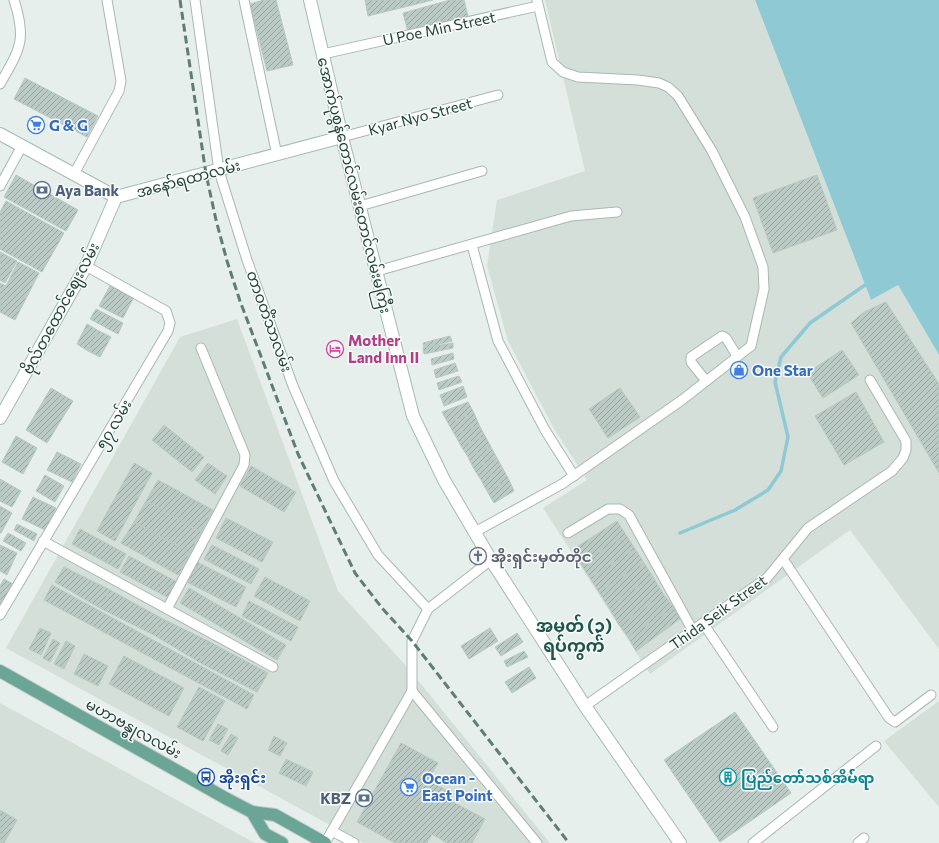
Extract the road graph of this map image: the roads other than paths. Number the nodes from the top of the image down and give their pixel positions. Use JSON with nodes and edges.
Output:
{"nodes":[{"id":1,"x":14,"y":0,"type":"edge"},
{"id":2,"x":107,"y":0,"type":"edge"},
{"id":3,"x":195,"y":0,"type":"edge"},
{"id":4,"x":244,"y":0,"type":"edge"},
{"id":5,"x":310,"y":0,"type":"edge"},
{"id":6,"x":538,"y":3,"type":"edge"},
{"id":7,"x":323,"y":54,"type":"junction"},
{"id":8,"x":0,"y":84,"type":"edge"},
{"id":9,"x":498,"y":95,"type":"dead end"},
{"id":10,"x":0,"y":134,"type":"edge"},
{"id":11,"x":342,"y":137,"type":"junction"},
{"id":12,"x":22,"y":146,"type":"junction"},
{"id":13,"x":277,"y":155,"type":"junction"},
{"id":14,"x":219,"y":171,"type":"junction"},
{"id":15,"x":482,"y":171,"type":"dead end"},
{"id":16,"x":74,"y":174,"type":"junction"},
{"id":17,"x":0,"y":186,"type":"edge"},
{"id":18,"x":116,"y":197,"type":"junction"},
{"id":19,"x":360,"y":206,"type":"junction"},
{"id":20,"x":617,"y":212,"type":"dead end"},
{"id":21,"x":472,"y":245,"type":"junction"},
{"id":22,"x":86,"y":266,"type":"junction"},
{"id":23,"x":376,"y":272,"type":"junction"},
{"id":24,"x":201,"y":348,"type":"dead end"},
{"id":25,"x":737,"y":356,"type":"junction"},
{"id":26,"x":870,"y":380,"type":"dead end"},
{"id":27,"x":706,"y":381,"type":"junction"},
{"id":28,"x":0,"y":418,"type":"edge"},
{"id":29,"x":574,"y":476,"type":"junction"},
{"id":30,"x":475,"y":532,"type":"junction"},
{"id":31,"x":568,"y":533,"type":"dead end"},
{"id":32,"x":43,"y":542,"type":"junction"},
{"id":33,"x":783,"y":559,"type":"junction"},
{"id":34,"x":491,"y":560,"type":"junction"},
{"id":35,"x":167,"y":609,"type":"junction"},
{"id":36,"x":428,"y":609,"type":"junction"},
{"id":37,"x":0,"y":615,"type":"edge"},
{"id":38,"x":703,"y":623,"type":"junction"},
{"id":39,"x":693,"y":631,"type":"junction"},
{"id":40,"x":273,"y":667,"type":"dead end"},
{"id":41,"x":0,"y":672,"type":"edge"},
{"id":42,"x":6,"y":677,"type":"edge"},
{"id":43,"x":412,"y":691,"type":"junction"},
{"id":44,"x":931,"y":695,"type":"dead end"},
{"id":45,"x":585,"y":706,"type":"junction"},
{"id":46,"x":773,"y":727,"type":"dead end"},
{"id":47,"x":876,"y":746,"type":"dead end"},
{"id":48,"x":252,"y":812,"type":"junction"},
{"id":49,"x":332,"y":831,"type":"junction"},
{"id":50,"x":282,"y":843,"type":"edge"},
{"id":51,"x":325,"y":843,"type":"edge"},
{"id":52,"x":354,"y":843,"type":"edge"},
{"id":53,"x":537,"y":843,"type":"edge"},
{"id":54,"x":680,"y":843,"type":"edge"},
{"id":55,"x":753,"y":843,"type":"edge"}],
"edges":[{"from":1,"to":8,"type":"street"},
{"from":2,"to":16,"type":"street"},
{"from":3,"to":14,"type":"street","name":"တာဝတိံသာလမ်း"},
{"from":4,"to":13,"type":"street"},
{"from":5,"to":7,"type":"main road","name":"အောက်ပုစွန်တောင်လမ်းတောင်လမ်းမကြီး"},
{"from":6,"to":7,"type":"street","name":"U Poe Min Street"},
{"from":6,"to":25,"type":"street"},
{"from":7,"to":11,"type":"main road","name":"အောက်ပုစွန်တောင်လမ်းတောင်လမ်းမကြီး"},
{"from":9,"to":11,"type":"street","name":"Kyar Nyo Street"},
{"from":10,"to":12,"type":"main road","name":"အနော်ရထာလမ်း"},
{"from":11,"to":13,"type":"main road","name":"အနော်ရထာလမ်း"},
{"from":11,"to":19,"type":"main road","name":"အောက်ပုစွန်တောင်လမ်းတောင်လမ်းမကြီး"},
{"from":12,"to":16,"type":"main road","name":"အနော်ရထာလမ်း"},
{"from":12,"to":17,"type":"street"},
{"from":13,"to":14,"type":"main road","name":"အနော်ရထာလမ်း"},
{"from":14,"to":18,"type":"main road","name":"အနော်ရထာလမ်း"},
{"from":14,"to":36,"type":"street","name":"တာဝတိံသာလမ်း"},
{"from":15,"to":19,"type":"street"},
{"from":16,"to":18,"type":"main road","name":"အနော်ရထာလမ်း"},
{"from":18,"to":22,"type":"main road","name":"ဗိုလ်တထောင်ဈေးလမ်း"},
{"from":19,"to":23,"type":"main road","name":"အောက်ပုစွန်တောင်လမ်းတောင်လမ်းမကြီး"},
{"from":20,"to":21,"type":"street"},
{"from":21,"to":23,"type":"street"},
{"from":21,"to":29,"type":"street"},
{"from":22,"to":28,"type":"main road","name":"ဗိုလ်တထောင်ဈေးလမ်း"},
{"from":22,"to":32,"type":"street","name":"၅၇ လမ်း"},
{"from":23,"to":30,"type":"main road","name":"အောက်ပုစွန်တောင်လမ်းတောင်လမ်းမကြီး"},
{"from":24,"to":35,"type":"street"},
{"from":25,"to":27,"type":"street"},
{"from":25,"to":27,"type":"street"},
{"from":26,"to":33,"type":"street","name":"Thida Seik Street"},
{"from":27,"to":29,"type":"street"},
{"from":29,"to":30,"type":"street"},
{"from":30,"to":34,"type":"main road","name":"အောက်ပုစွန်တောင်လမ်းတောင်လမ်းမကြီး"},
{"from":31,"to":39,"type":"street"},
{"from":32,"to":35,"type":"street"},
{"from":32,"to":37,"type":"street","name":"၅၇ လမ်း"},
{"from":33,"to":38,"type":"street","name":"Thida Seik Street"},
{"from":33,"to":44,"type":"street"},
{"from":34,"to":36,"type":"street"},
{"from":34,"to":45,"type":"main road","name":"အောက်ပုစွန်တောင်လမ်းတောင်လမ်းမကြီး"},
{"from":35,"to":40,"type":"street"},
{"from":36,"to":43,"type":"street"},
{"from":38,"to":39,"type":"street","name":"Thida Seik Street"},
{"from":38,"to":46,"type":"street"},
{"from":39,"to":45,"type":"street","name":"Thida Seik Street"},
{"from":41,"to":42,"type":"main road","name":"မဟာဗန္ဓုလလမ်း"},
{"from":42,"to":48,"type":"main road","name":"မဟာဗန္ဓုလလမ်း"},
{"from":43,"to":49,"type":"street"},
{"from":43,"to":53,"type":"street"},
{"from":45,"to":54,"type":"main road","name":"အောက်ပုစွန်တောင်လမ်းတောင်လမ်းမကြီး"},
{"from":47,"to":55,"type":"street"},
{"from":48,"to":50,"type":"main road"},
{"from":48,"to":51,"type":"main road","name":"မဟာဗန္ဓုလလမ်း"},
{"from":49,"to":51,"type":"street"},
{"from":49,"to":52,"type":"street"}]}
